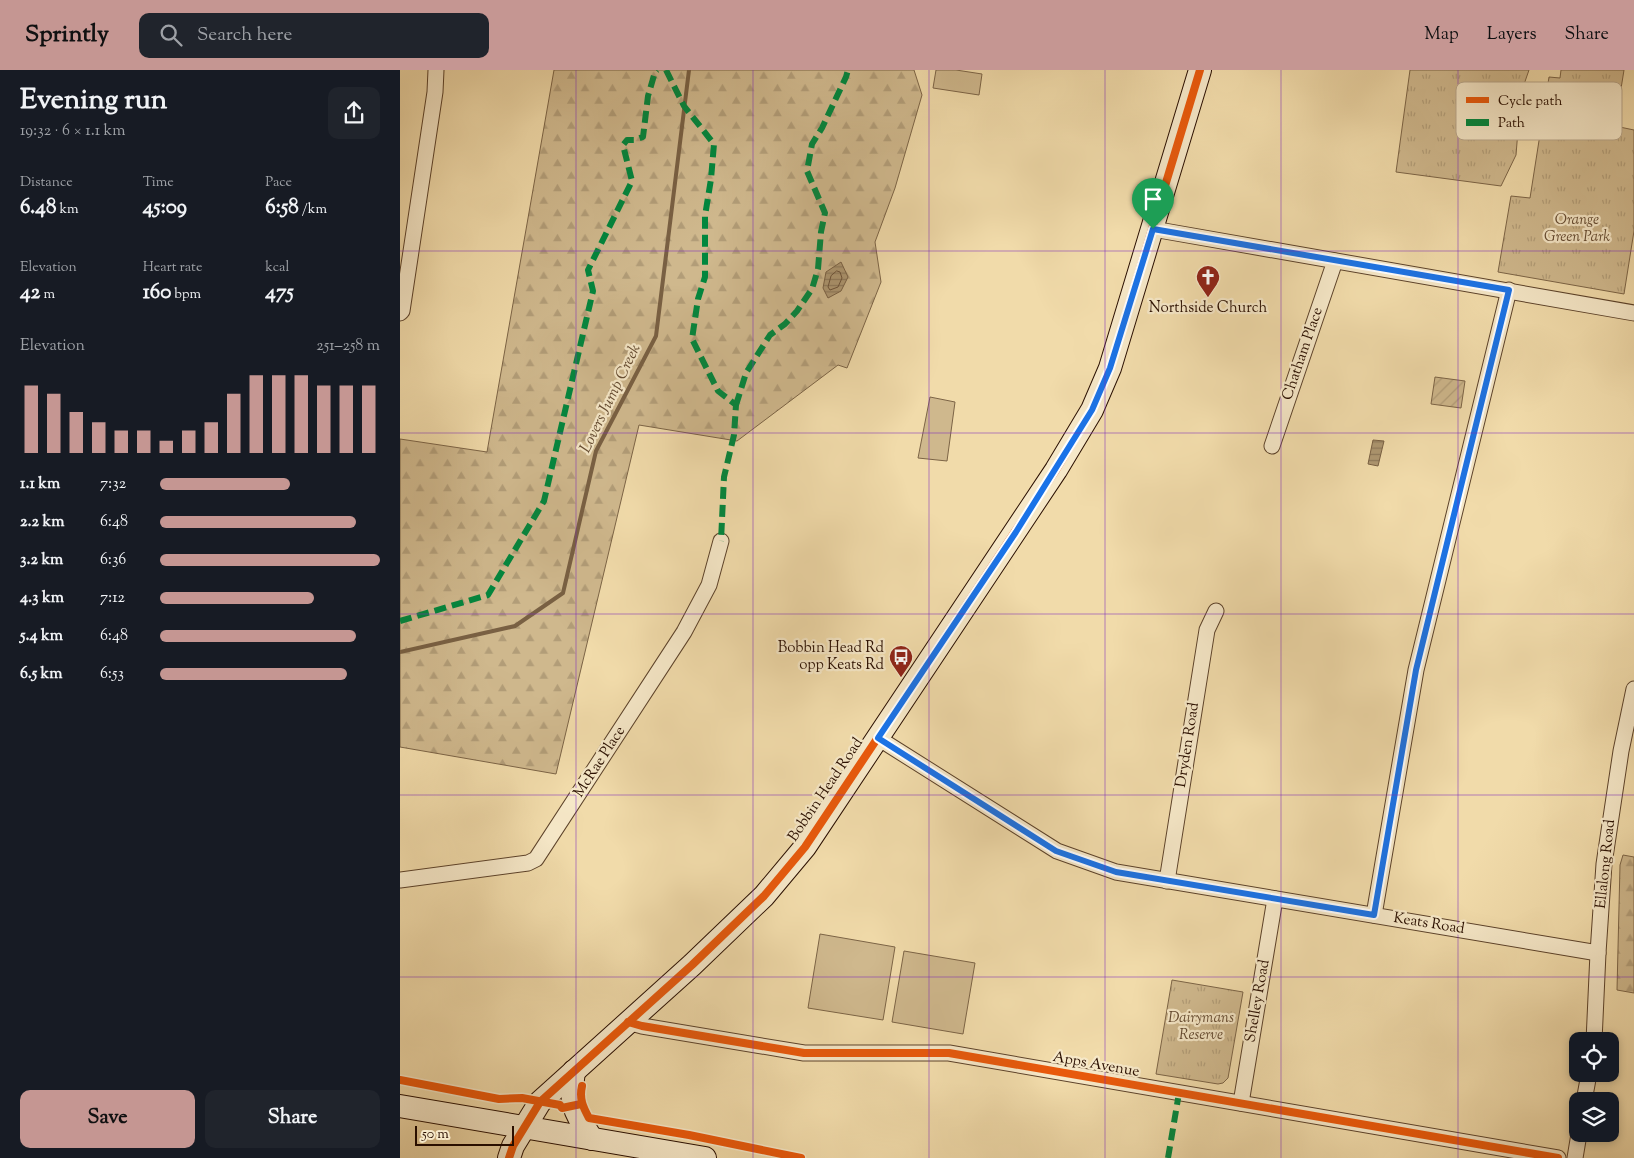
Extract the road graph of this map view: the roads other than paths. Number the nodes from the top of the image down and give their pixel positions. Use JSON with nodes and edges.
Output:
{"nodes":[{"id":1,"x":436,"y":70,"type":"edge"},
{"id":2,"x":1200,"y":70,"type":"edge"},
{"id":3,"x":1153,"y":229,"type":"junction"},
{"id":4,"x":1335,"y":261,"type":"junction"},
{"id":5,"x":1509,"y":290,"type":"junction"},
{"id":6,"x":400,"y":313,"type":"edge"},
{"id":7,"x":1634,"y":313,"type":"edge"},
{"id":8,"x":1272,"y":446,"type":"dead end"},
{"id":9,"x":721,"y":541,"type":"dead end"},
{"id":10,"x":1216,"y":611,"type":"dead end"},
{"id":11,"x":1634,"y":689,"type":"edge"},
{"id":12,"x":878,"y":738,"type":"junction"},
{"id":13,"x":400,"y":880,"type":"edge"},
{"id":14,"x":1167,"y":881,"type":"junction"},
{"id":15,"x":1275,"y":899,"type":"junction"},
{"id":16,"x":1374,"y":915,"type":"junction"},
{"id":17,"x":1598,"y":953,"type":"junction"},
{"id":18,"x":628,"y":1022,"type":"junction"},
{"id":19,"x":1594,"y":1032,"type":"edge"},
{"id":20,"x":574,"y":1071,"type":"junction"},
{"id":21,"x":1241,"y":1103,"type":"junction"},
{"id":22,"x":400,"y":1106,"type":"edge"},
{"id":23,"x":524,"y":1127,"type":"junction"},
{"id":24,"x":592,"y":1139,"type":"junction"},
{"id":25,"x":1578,"y":1142,"type":"edge"},
{"id":26,"x":509,"y":1158,"type":"edge"},
{"id":27,"x":705,"y":1158,"type":"edge"},
{"id":28,"x":1558,"y":1158,"type":"edge"},
{"id":29,"x":1575,"y":1158,"type":"edge"}],
"edges":[{"from":1,"to":6,"type":"street"},
{"from":2,"to":3,"type":"main road","name":"Bobbin Head Road"},
{"from":3,"to":4,"type":"street"},
{"from":3,"to":12,"type":"main road","name":"Bobbin Head Road"},
{"from":4,"to":5,"type":"street"},
{"from":4,"to":8,"type":"street","name":"Chatham Place"},
{"from":5,"to":7,"type":"street"},
{"from":5,"to":16,"type":"street"},
{"from":9,"to":13,"type":"street","name":"McRae Place"},
{"from":10,"to":14,"type":"street","name":"Dryden Road"},
{"from":11,"to":17,"type":"street","name":"Ellalong Road"},
{"from":12,"to":14,"type":"street","name":"Keats Road"},
{"from":12,"to":18,"type":"main road","name":"Bobbin Head Road"},
{"from":14,"to":15,"type":"street","name":"Keats Road"},
{"from":15,"to":16,"type":"street","name":"Keats Road"},
{"from":15,"to":21,"type":"street","name":"Shelley Road"},
{"from":16,"to":17,"type":"street","name":"Keats Road"},
{"from":17,"to":19,"type":"street","name":"Ellalong Road"},
{"from":18,"to":20,"type":"main road","name":"Bobbin Head Road"},
{"from":18,"to":21,"type":"street","name":"Apps Avenue"},
{"from":20,"to":23,"type":"main road","name":"Bobbin Head Road"},
{"from":20,"to":24,"type":"main road"},
{"from":21,"to":28,"type":"street","name":"Apps Avenue"},
{"from":22,"to":23,"type":"main road"},
{"from":23,"to":24,"type":"main road"},
{"from":23,"to":26,"type":"main road","name":"Bobbin Head Road"},
{"from":24,"to":27,"type":"main road"},
{"from":25,"to":29,"type":"street"}]}
